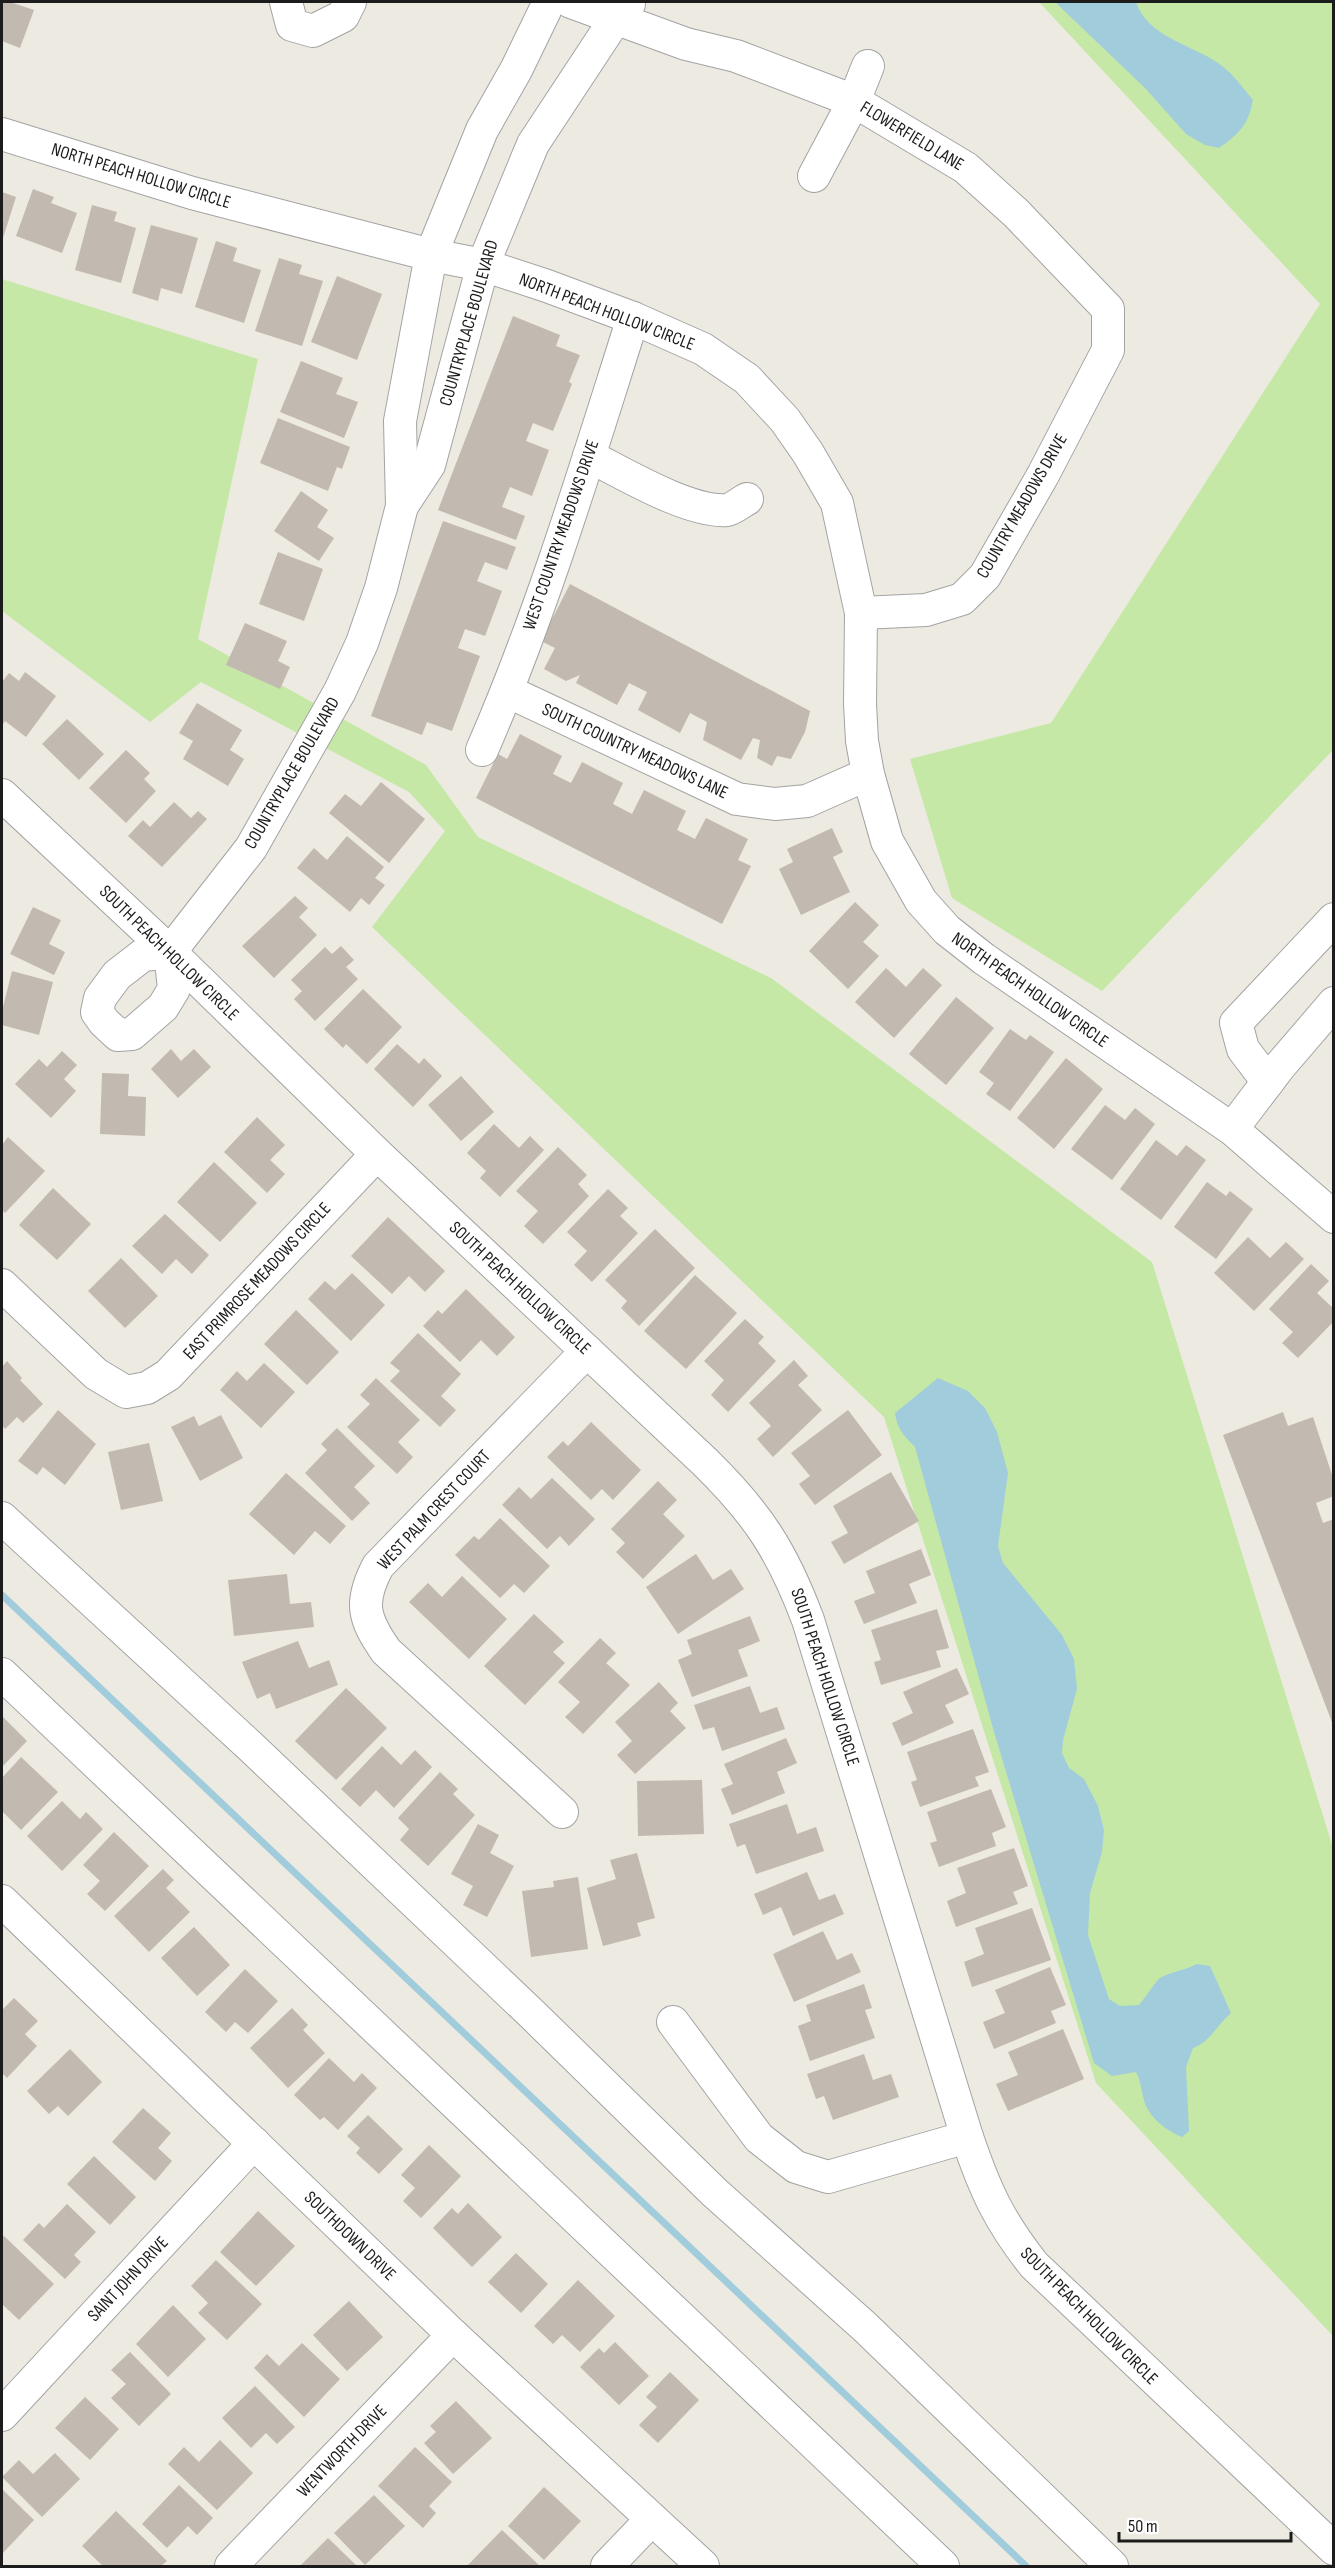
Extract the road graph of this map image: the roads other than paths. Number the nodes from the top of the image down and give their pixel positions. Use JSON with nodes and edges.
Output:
{"nodes":[{"id":1,"x":286,"y":2,"type":"edge"},
{"id":2,"x":350,"y":2,"type":"edge"},
{"id":3,"x":549,"y":2,"type":"edge"},
{"id":4,"x":571,"y":2,"type":"edge"},
{"id":5,"x":624,"y":10,"type":"edge"},
{"id":6,"x":868,"y":66,"type":"dead end"},
{"id":7,"x":854,"y":101,"type":"junction"},
{"id":8,"x":2,"y":134,"type":"edge"},
{"id":9,"x":814,"y":176,"type":"dead end"},
{"id":10,"x":431,"y":255,"type":"junction"},
{"id":11,"x":483,"y":265,"type":"junction"},
{"id":12,"x":633,"y":318,"type":"junction"},
{"id":13,"x":1108,"y":350,"type":"joint"},
{"id":14,"x":589,"y":456,"type":"junction"},
{"id":15,"x":747,"y":499,"type":"dead end"},
{"id":16,"x":402,"y":506,"type":"junction"},
{"id":17,"x":861,"y":614,"type":"junction"},
{"id":18,"x":507,"y":691,"type":"junction"},
{"id":19,"x":482,"y":750,"type":"dead end"},
{"id":20,"x":868,"y":774,"type":"junction"},
{"id":21,"x":2,"y":795,"type":"edge"},
{"id":22,"x":1334,"y":919,"type":"edge"},
{"id":23,"x":170,"y":952,"type":"junction"},
{"id":24,"x":1334,"y":1003,"type":"edge"},
{"id":25,"x":1268,"y":1082,"type":"junction"},
{"id":26,"x":1232,"y":1129,"type":"junction"},
{"id":27,"x":377,"y":1154,"type":"junction"},
{"id":28,"x":1334,"y":1217,"type":"edge"},
{"id":29,"x":2,"y":1285,"type":"edge"},
{"id":30,"x":587,"y":1351,"type":"junction"},
{"id":31,"x":2,"y":1518,"type":"edge"},
{"id":32,"x":2,"y":1674,"type":"edge"},
{"id":33,"x":562,"y":1812,"type":"dead end"},
{"id":34,"x":2,"y":1901,"type":"edge"},
{"id":35,"x":673,"y":2022,"type":"dead end"},
{"id":36,"x":967,"y":2137,"type":"junction"},
{"id":37,"x":254,"y":2143,"type":"junction"},
{"id":38,"x":453,"y":2335,"type":"junction"},
{"id":39,"x":2,"y":2415,"type":"edge"},
{"id":40,"x":652,"y":2519,"type":"junction"},
{"id":41,"x":1334,"y":2549,"type":"edge"},
{"id":42,"x":231,"y":2566,"type":"edge"},
{"id":43,"x":607,"y":2566,"type":"edge"},
{"id":44,"x":703,"y":2566,"type":"edge"},
{"id":45,"x":943,"y":2566,"type":"edge"},
{"id":46,"x":1112,"y":2566,"type":"edge"}],
"edges":[{"from":1,"to":2,"type":"street"},
{"from":3,"to":10,"type":"street","name":"COUNTRYPLACE BOULEVARD"},
{"from":4,"to":5,"type":"street","name":"FLOWERFIELD LANE"},
{"from":5,"to":7,"type":"street","name":"FLOWERFIELD LANE"},
{"from":5,"to":11,"type":"street","name":"COUNTRYPLACE BOULEVARD"},
{"from":6,"to":7,"type":"street"},
{"from":7,"to":9,"type":"street"},
{"from":7,"to":13,"type":"street","name":"FLOWERFIELD LANE"},
{"from":8,"to":10,"type":"street","name":"NORTH PEACH HOLLOW CIRCLE"},
{"from":10,"to":11,"type":"street","name":"NORTH PEACH HOLLOW CIRCLE"},
{"from":10,"to":16,"type":"street","name":"COUNTRYPLACE BOULEVARD"},
{"from":11,"to":12,"type":"street","name":"NORTH PEACH HOLLOW CIRCLE"},
{"from":11,"to":16,"type":"street","name":"COUNTRYPLACE BOULEVARD"},
{"from":12,"to":14,"type":"street","name":"WEST COUNTRY MEADOWS DRIVE"},
{"from":12,"to":17,"type":"street","name":"NORTH PEACH HOLLOW CIRCLE"},
{"from":13,"to":17,"type":"street","name":"COUNTRY MEADOWS DRIVE"},
{"from":14,"to":15,"type":"street"},
{"from":14,"to":18,"type":"street","name":"WEST COUNTRY MEADOWS DRIVE"},
{"from":16,"to":23,"type":"street","name":"COUNTRYPLACE BOULEVARD"},
{"from":17,"to":20,"type":"street","name":"NORTH PEACH HOLLOW CIRCLE"},
{"from":18,"to":19,"type":"street","name":"WEST COUNTRY MEADOWS DRIVE"},
{"from":18,"to":20,"type":"street","name":"SOUTH COUNTRY MEADOWS LANE"},
{"from":20,"to":26,"type":"street","name":"NORTH PEACH HOLLOW CIRCLE"},
{"from":21,"to":23,"type":"street","name":"SOUTH PEACH HOLLOW CIRCLE"},
{"from":22,"to":25,"type":"street"},
{"from":23,"to":27,"type":"street","name":"SOUTH PEACH HOLLOW CIRCLE"},
{"from":24,"to":25,"type":"street"},
{"from":25,"to":26,"type":"street"},
{"from":26,"to":28,"type":"street","name":"NORTH PEACH HOLLOW CIRCLE"},
{"from":27,"to":29,"type":"street","name":"EAST PRIMROSE MEADOWS CIRCLE"},
{"from":27,"to":30,"type":"street","name":"SOUTH PEACH HOLLOW CIRCLE"},
{"from":30,"to":33,"type":"street","name":"WEST PALM CREST COURT"},
{"from":30,"to":36,"type":"street","name":"SOUTH PEACH HOLLOW CIRCLE"},
{"from":31,"to":46,"type":"street"},
{"from":32,"to":45,"type":"street"},
{"from":34,"to":37,"type":"street","name":"SOUTHDOWN DRIVE"},
{"from":35,"to":36,"type":"street"},
{"from":36,"to":41,"type":"street","name":"SOUTH PEACH HOLLOW CIRCLE"},
{"from":37,"to":38,"type":"street","name":"SOUTHDOWN DRIVE"},
{"from":37,"to":39,"type":"street","name":"SAINT JOHN DRIVE"},
{"from":38,"to":40,"type":"street","name":"SOUTHDOWN DRIVE"},
{"from":38,"to":42,"type":"street","name":"WENTWORTH DRIVE"},
{"from":40,"to":43,"type":"street"},
{"from":40,"to":44,"type":"street","name":"SOUTHDOWN DRIVE"}]}
